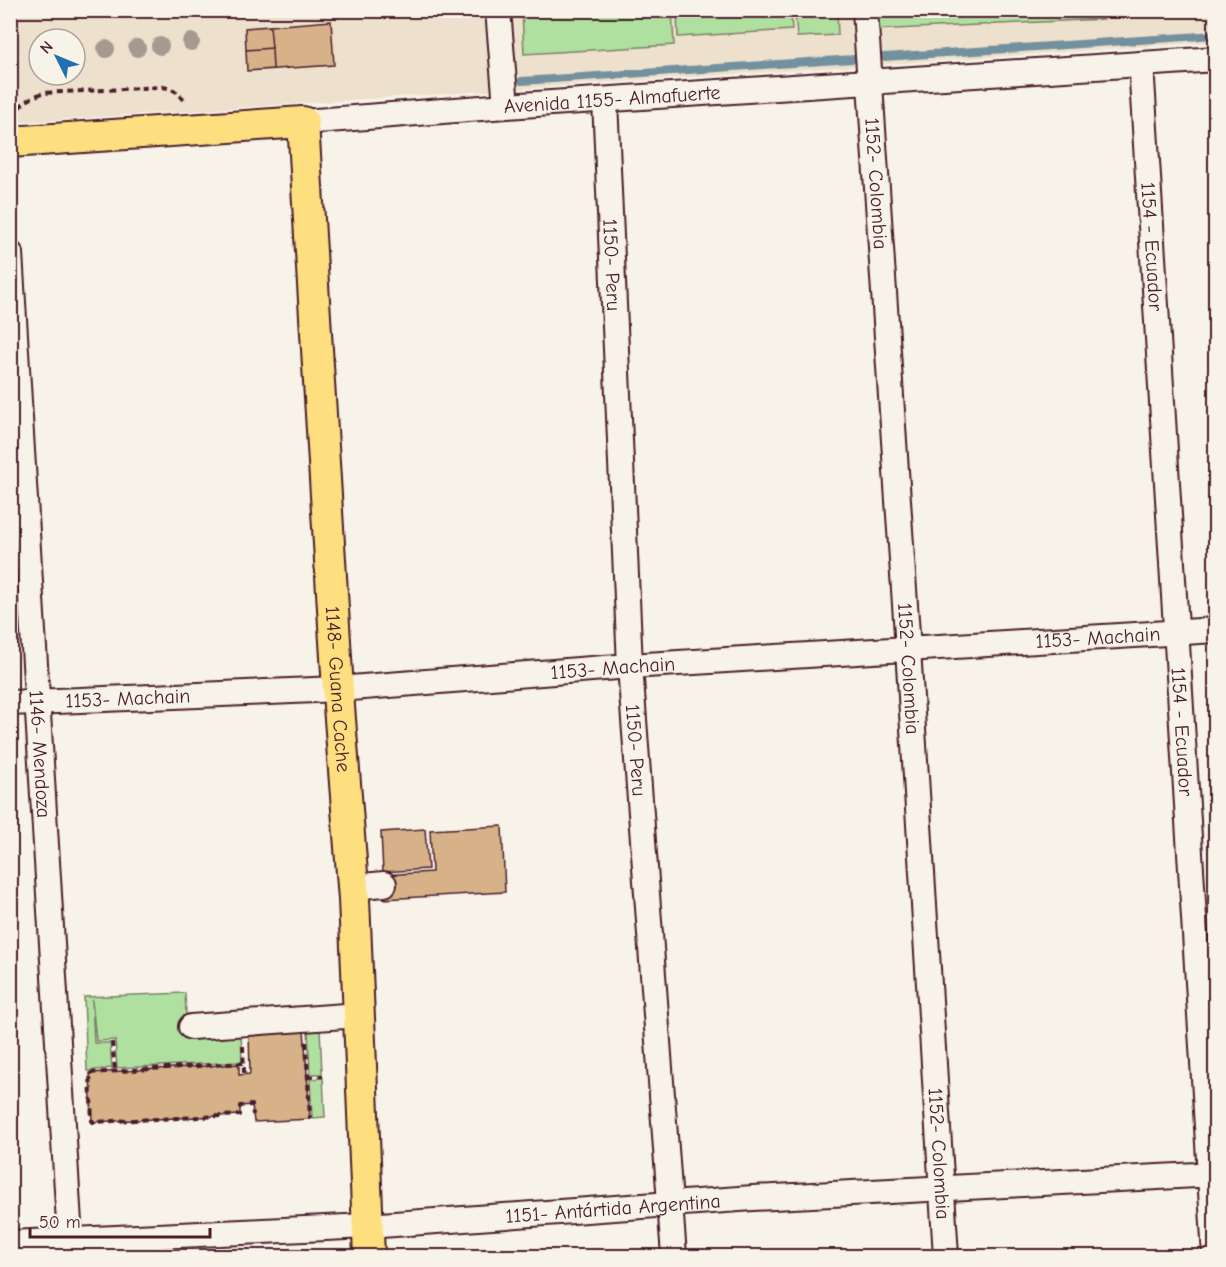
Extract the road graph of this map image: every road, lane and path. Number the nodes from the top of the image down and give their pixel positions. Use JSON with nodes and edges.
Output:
{"nodes":[{"id":1,"x":865,"y":10,"type":"edge"},
{"id":2,"x":496,"y":14,"type":"edge"},
{"id":3,"x":1215,"y":59,"type":"edge"},
{"id":4,"x":1141,"y":64,"type":"junction"},
{"id":5,"x":868,"y":82,"type":"junction"},
{"id":6,"x":605,"y":100,"type":"junction"},
{"id":7,"x":506,"y":106,"type":"junction"},
{"id":8,"x":10,"y":119,"type":"edge"},
{"id":9,"x":303,"y":122,"type":"junction"},
{"id":10,"x":188,"y":130,"type":"junction"},
{"id":11,"x":10,"y":142,"type":"edge"},
{"id":12,"x":10,"y":253,"type":"edge"},
{"id":13,"x":1215,"y":630,"type":"edge"},
{"id":14,"x":1176,"y":632,"type":"junction"},
{"id":15,"x":908,"y":649,"type":"junction"},
{"id":16,"x":630,"y":666,"type":"junction"},
{"id":17,"x":338,"y":689,"type":"junction"},
{"id":18,"x":36,"y":700,"type":"junction"},
{"id":19,"x":10,"y":703,"type":"edge"},
{"id":20,"x":384,"y":884,"type":"dead end"},
{"id":21,"x":353,"y":887,"type":"junction"},
{"id":22,"x":359,"y":1015,"type":"junction"},
{"id":23,"x":191,"y":1027,"type":"dead end"},
{"id":24,"x":306,"y":1036,"type":"dead end"},
{"id":25,"x":243,"y":1041,"type":"dead end"},
{"id":26,"x":112,"y":1042,"type":"dead end"},
{"id":27,"x":243,"y":1063,"type":"junction"},
{"id":28,"x":115,"y":1070,"type":"junction"},
{"id":29,"x":244,"y":1073,"type":"dead end"},
{"id":30,"x":323,"y":1076,"type":"dead end"},
{"id":31,"x":308,"y":1077,"type":"junction"},
{"id":32,"x":253,"y":1115,"type":"dead end"},
{"id":33,"x":310,"y":1119,"type":"dead end"},
{"id":34,"x":1213,"y":1174,"type":"edge"},
{"id":35,"x":941,"y":1188,"type":"junction"},
{"id":36,"x":671,"y":1204,"type":"junction"},
{"id":37,"x":367,"y":1226,"type":"junction"},
{"id":38,"x":10,"y":1243,"type":"edge"},
{"id":39,"x":71,"y":1247,"type":"edge"},
{"id":40,"x":369,"y":1257,"type":"edge"},
{"id":41,"x":674,"y":1257,"type":"edge"},
{"id":42,"x":946,"y":1257,"type":"edge"},
{"id":43,"x":1215,"y":1257,"type":"edge"}],
"edges":[{"from":1,"to":5,"type":"street","name":"1152- Colombia"},
{"from":2,"to":7,"type":"street"},
{"from":3,"to":4,"type":"street","name":"Avenida 1155- Almafuerte"},
{"from":4,"to":5,"type":"street","name":"Avenida 1155- Almafuerte"},
{"from":4,"to":14,"type":"street","name":"1154 - Ecuador"},
{"from":5,"to":6,"type":"street","name":"Avenida 1155- Almafuerte"},
{"from":5,"to":15,"type":"street","name":"1152- Colombia"},
{"from":6,"to":7,"type":"street","name":"Avenida 1155- Almafuerte"},
{"from":6,"to":16,"type":"street","name":"1150- Peru"},
{"from":7,"to":9,"type":"street","name":"Avenida 1155- Almafuerte"},
{"from":8,"to":10,"type":"path"},
{"from":9,"to":10,"type":"main road","name":"Avenida 1155- Almafuerte"},
{"from":9,"to":17,"type":"main road","name":"1148- Guana Cache"},
{"from":10,"to":11,"type":"main road","name":"Avenida 1155- Almafuerte"},
{"from":12,"to":18,"type":"street","name":"1146- Mendoza"},
{"from":13,"to":14,"type":"street","name":"1153- Machain"},
{"from":14,"to":15,"type":"street","name":"1153- Machain"},
{"from":14,"to":34,"type":"street","name":"1154 - Ecuador"},
{"from":15,"to":16,"type":"street","name":"1153- Machain"},
{"from":15,"to":35,"type":"street","name":"1152- Colombia"},
{"from":16,"to":17,"type":"street","name":"1153- Machain"},
{"from":16,"to":36,"type":"street","name":"1150- Peru"},
{"from":17,"to":18,"type":"street","name":"1153- Machain"},
{"from":17,"to":21,"type":"main road","name":"1148- Guana Cache"},
{"from":18,"to":19,"type":"street","name":"1153- Machain"},
{"from":18,"to":39,"type":"street","name":"1146- Mendoza"},
{"from":20,"to":21,"type":"street"},
{"from":21,"to":22,"type":"main road","name":"1148- Guana Cache"},
{"from":22,"to":23,"type":"street"},
{"from":22,"to":37,"type":"main road","name":"1148- Guana Cache"},
{"from":24,"to":31,"type":"path"},
{"from":25,"to":27,"type":"path"},
{"from":26,"to":28,"type":"path"},
{"from":27,"to":28,"type":"path"},
{"from":27,"to":29,"type":"path"},
{"from":28,"to":32,"type":"path"},
{"from":30,"to":31,"type":"path"},
{"from":31,"to":33,"type":"path"},
{"from":34,"to":35,"type":"street","name":"1151- Antártida Argentina"},
{"from":34,"to":43,"type":"street","name":"1154 - Ecuador"},
{"from":35,"to":36,"type":"street","name":"1151- Antártida Argentina"},
{"from":35,"to":42,"type":"street","name":"1152- Colombia"},
{"from":36,"to":37,"type":"street","name":"1151- Antártida Argentina"},
{"from":36,"to":41,"type":"street","name":"1150- Peru"},
{"from":37,"to":39,"type":"street","name":"1151- Antártida Argentina"},
{"from":37,"to":40,"type":"main road","name":"1148- Guana Cache"},
{"from":38,"to":39,"type":"street","name":"1151- Antártida Argentina"}]}
